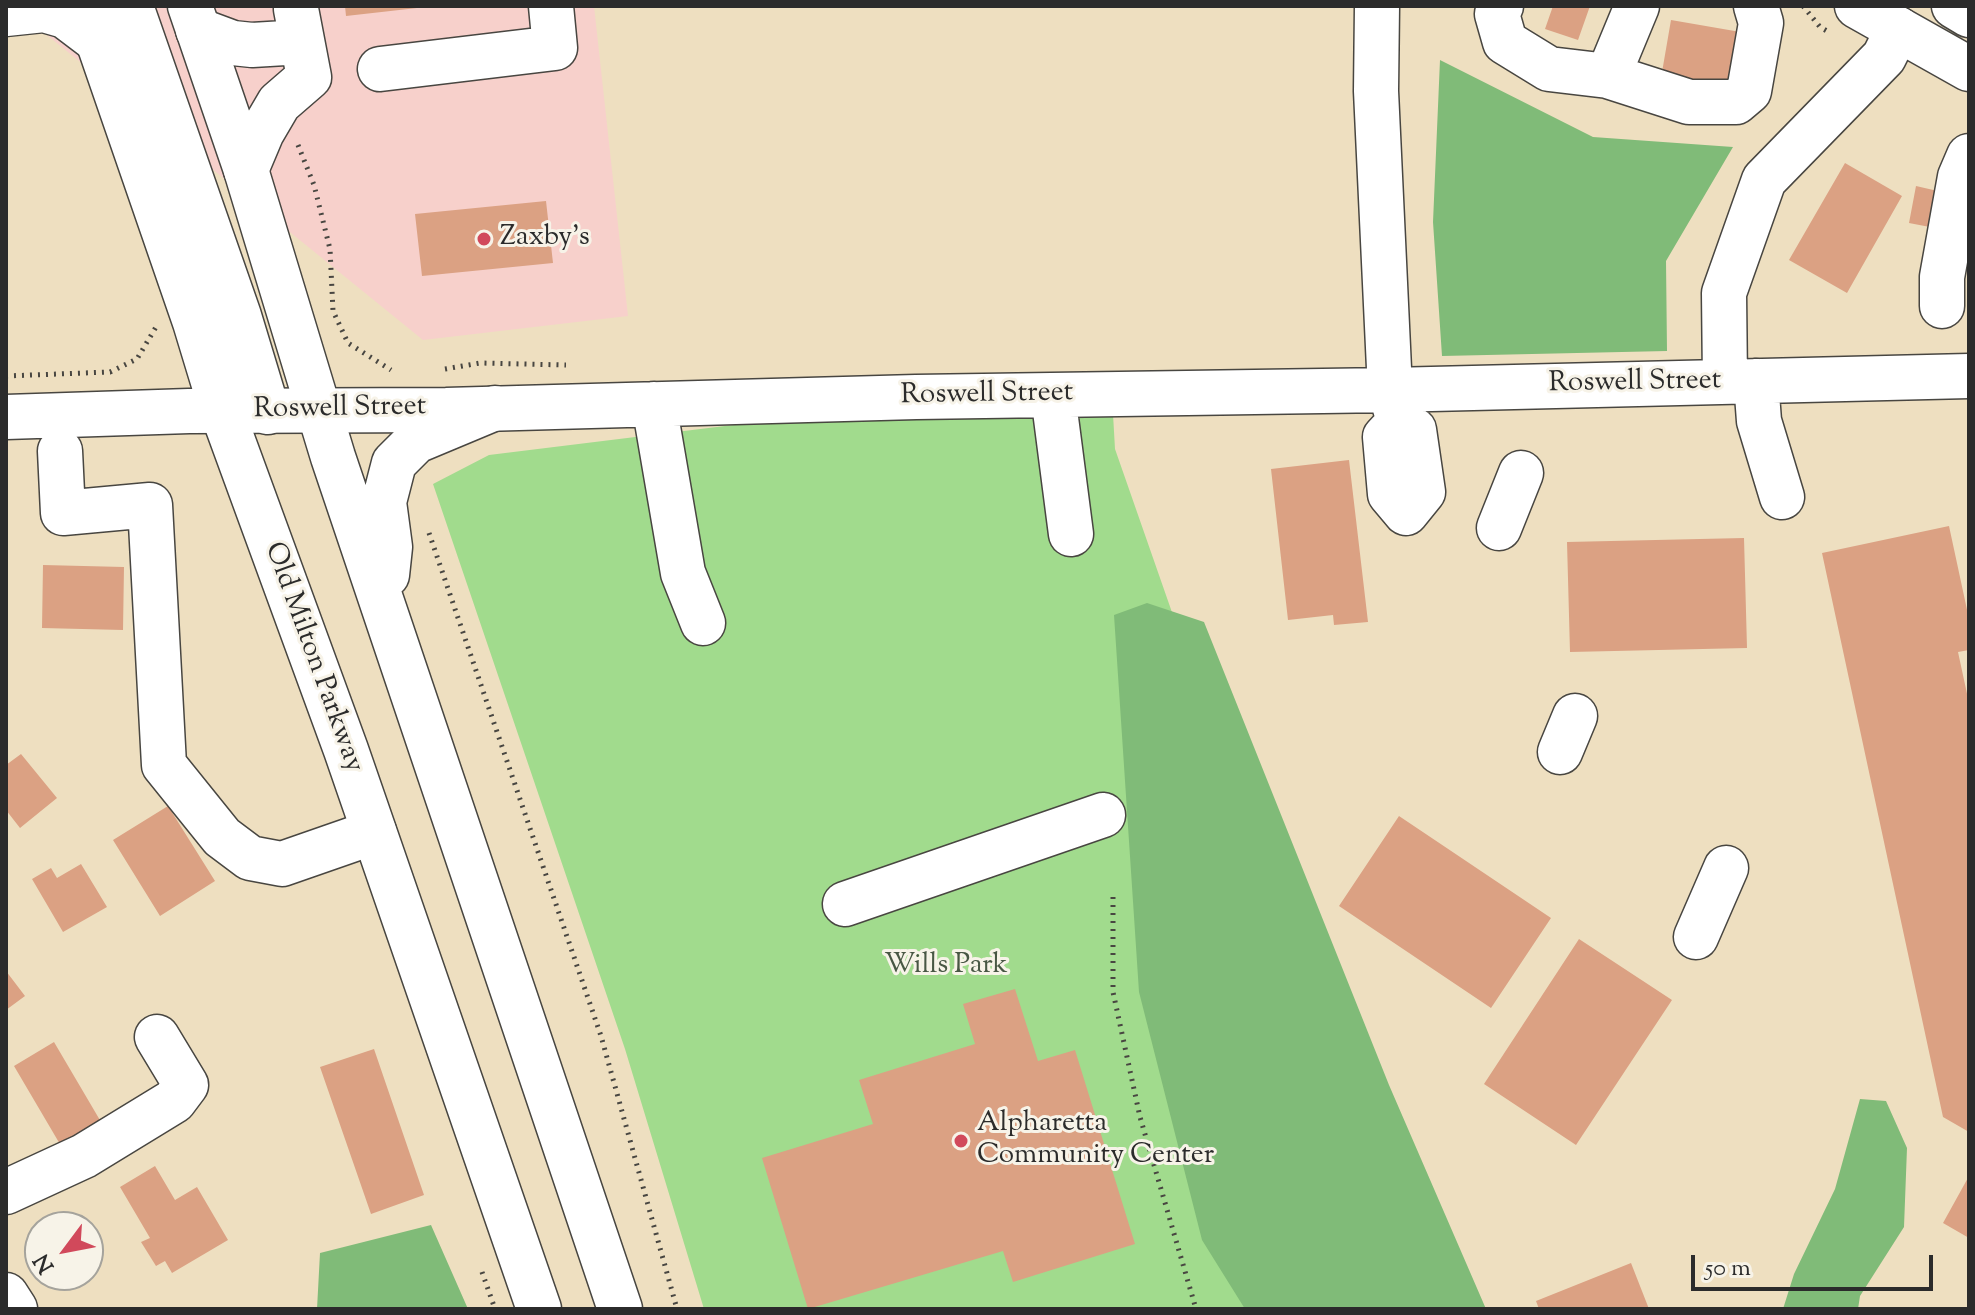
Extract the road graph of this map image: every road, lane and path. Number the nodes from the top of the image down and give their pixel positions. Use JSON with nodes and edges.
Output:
{"nodes":[{"id":1,"x":131,"y":6,"type":"edge"},
{"id":2,"x":551,"y":6,"type":"edge"},
{"id":3,"x":1377,"y":6,"type":"edge"},
{"id":4,"x":1501,"y":6,"type":"edge"},
{"id":5,"x":1637,"y":6,"type":"edge"},
{"id":6,"x":1756,"y":6,"type":"edge"},
{"id":7,"x":1857,"y":6,"type":"edge"},
{"id":8,"x":1954,"y":6,"type":"edge"},
{"id":9,"x":6,"y":14,"type":"edge"},
{"id":10,"x":1969,"y":15,"type":"edge"},
{"id":11,"x":194,"y":18,"type":"edge"},
{"id":12,"x":92,"y":24,"type":"edge"},
{"id":13,"x":1898,"y":29,"type":"junction"},
{"id":14,"x":296,"y":58,"type":"junction"},
{"id":15,"x":380,"y":69,"type":"dead end"},
{"id":16,"x":1969,"y":69,"type":"edge"},
{"id":17,"x":1608,"y":76,"type":"junction"},
{"id":18,"x":246,"y":170,"type":"junction"},
{"id":19,"x":1966,"y":171,"type":"edge"},
{"id":20,"x":1958,"y":258,"type":"edge"},
{"id":21,"x":1942,"y":306,"type":"dead end"},
{"id":22,"x":160,"y":319,"type":"dead end"},
{"id":23,"x":575,"y":366,"type":"dead end"},
{"id":24,"x":438,"y":370,"type":"dead end"},
{"id":25,"x":401,"y":371,"type":"dead end"},
{"id":26,"x":6,"y":376,"type":"edge"},
{"id":27,"x":1969,"y":376,"type":"edge"},
{"id":28,"x":1741,"y":382,"type":"junction"},
{"id":29,"x":1053,"y":395,"type":"junction"},
{"id":30,"x":654,"y":404,"type":"junction"},
{"id":31,"x":1395,"y":406,"type":"junction"},
{"id":32,"x":495,"y":408,"type":"junction"},
{"id":33,"x":222,"y":411,"type":"junction"},
{"id":34,"x":320,"y":411,"type":"junction"},
{"id":35,"x":268,"y":412,"type":"junction"},
{"id":36,"x":6,"y":417,"type":"edge"},
{"id":37,"x":60,"y":451,"type":"dead end"},
{"id":38,"x":1521,"y":473,"type":"dead end"},
{"id":39,"x":1782,"y":497,"type":"dead end"},
{"id":40,"x":427,"y":527,"type":"dead end"},
{"id":41,"x":1499,"y":528,"type":"dead end"},
{"id":42,"x":1071,"y":534,"type":"dead end"},
{"id":43,"x":384,"y":606,"type":"junction"},
{"id":44,"x":703,"y":623,"type":"dead end"},
{"id":45,"x":1103,"y":815,"type":"dead end"},
{"id":46,"x":374,"y":832,"type":"junction"},
{"id":47,"x":1726,"y":868,"type":"dead end"},
{"id":48,"x":1113,"y":897,"type":"dead end"},
{"id":49,"x":845,"y":904,"type":"dead end"},
{"id":50,"x":1696,"y":937,"type":"dead end"},
{"id":51,"x":157,"y":1037,"type":"dead end"},
{"id":52,"x":6,"y":1192,"type":"edge"},
{"id":53,"x":6,"y":1295,"type":"edge"},
{"id":54,"x":15,"y":1309,"type":"edge"},
{"id":55,"x":539,"y":1309,"type":"edge"},
{"id":56,"x":620,"y":1309,"type":"edge"},
{"id":57,"x":677,"y":1309,"type":"edge"},
{"id":58,"x":1196,"y":1309,"type":"edge"}],
"edges":[{"from":1,"to":35,"type":"main road"},
{"from":2,"to":15,"type":"main road"},
{"from":3,"to":31,"type":"main road"},
{"from":4,"to":17,"type":"main road"},
{"from":5,"to":17,"type":"main road"},
{"from":6,"to":17,"type":"main road"},
{"from":7,"to":13,"type":"main road"},
{"from":8,"to":10,"type":"main road"},
{"from":9,"to":12,"type":"main road"},
{"from":11,"to":14,"type":"main road"},
{"from":11,"to":18,"type":"main road"},
{"from":12,"to":33,"type":"main road","name":"Old Milton Parkway"},
{"from":13,"to":16,"type":"main road"},
{"from":13,"to":28,"type":"main road"},
{"from":14,"to":18,"type":"main road"},
{"from":14,"to":25,"type":"path"},
{"from":18,"to":34,"type":"main road"},
{"from":19,"to":20,"type":"main road"},
{"from":20,"to":21,"type":"main road"},
{"from":22,"to":26,"type":"path"},
{"from":23,"to":24,"type":"path"},
{"from":27,"to":28,"type":"main road","name":"Roswell Street"},
{"from":28,"to":31,"type":"main road","name":"Roswell Street"},
{"from":28,"to":39,"type":"main road"},
{"from":29,"to":30,"type":"main road","name":"Roswell Street"},
{"from":29,"to":31,"type":"main road","name":"Roswell Street"},
{"from":29,"to":42,"type":"main road"},
{"from":30,"to":32,"type":"main road","name":"Roswell Street"},
{"from":30,"to":44,"type":"main road"},
{"from":32,"to":34,"type":"main road","name":"Roswell Street"},
{"from":32,"to":43,"type":"main road"},
{"from":33,"to":35,"type":"main road","name":"Roswell Street"},
{"from":33,"to":36,"type":"main road","name":"Roswell Street"},
{"from":33,"to":46,"type":"main road","name":"Old Milton Parkway"},
{"from":34,"to":35,"type":"main road","name":"Roswell Street"},
{"from":34,"to":43,"type":"main road"},
{"from":37,"to":46,"type":"main road"},
{"from":38,"to":41,"type":"main road"},
{"from":40,"to":57,"type":"path"},
{"from":43,"to":56,"type":"main road"},
{"from":45,"to":49,"type":"main road"},
{"from":46,"to":55,"type":"main road","name":"Old Milton Parkway"},
{"from":47,"to":50,"type":"main road"},
{"from":48,"to":58,"type":"path"},
{"from":51,"to":52,"type":"main road"},
{"from":53,"to":54,"type":"main road"}]}
